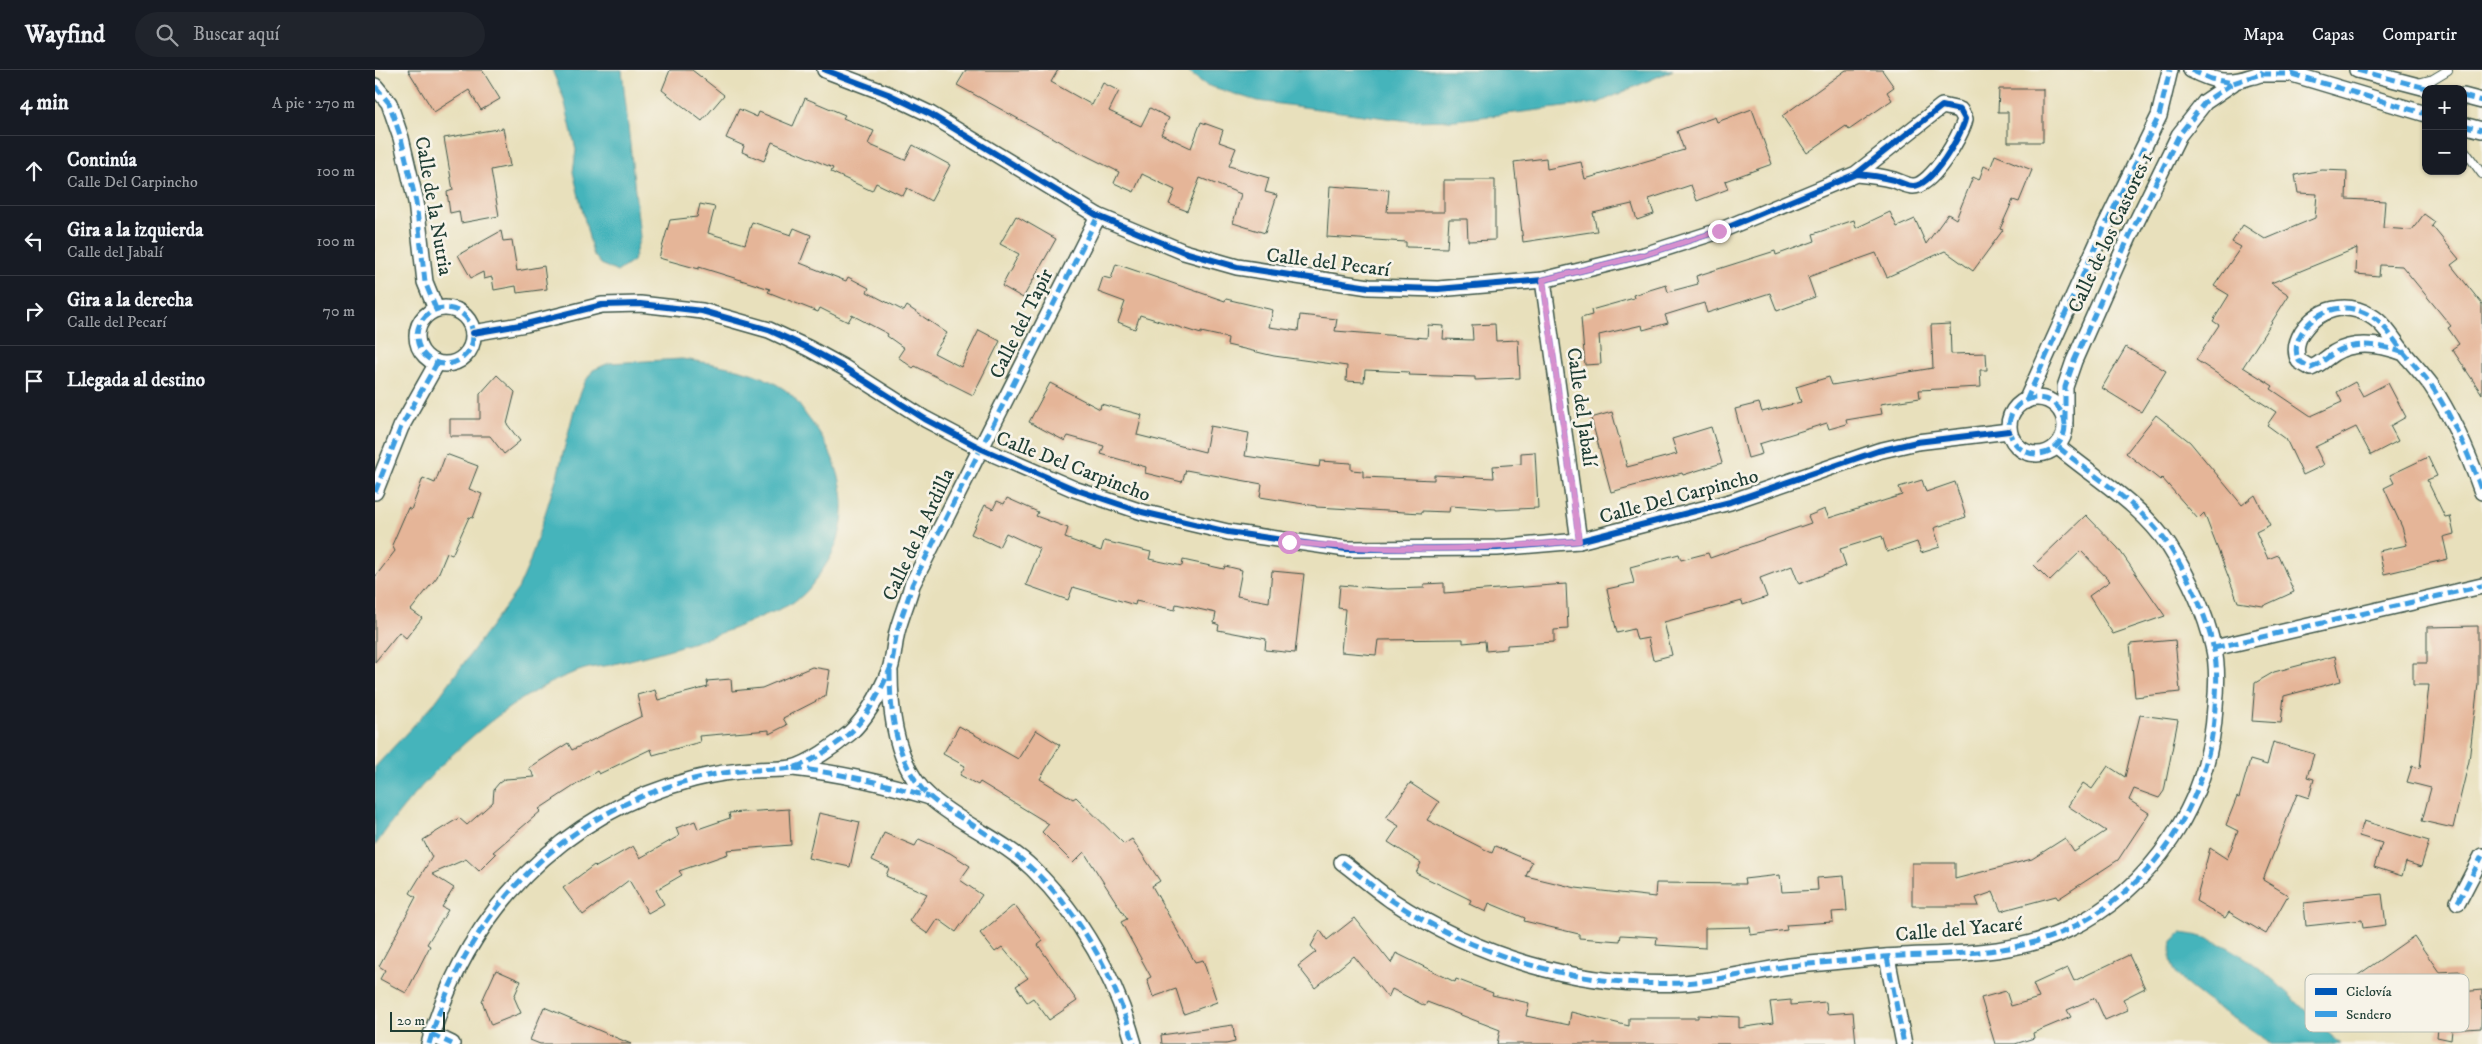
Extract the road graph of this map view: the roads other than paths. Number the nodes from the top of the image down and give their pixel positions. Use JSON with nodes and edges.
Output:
{"nodes":[{"id":1,"x":825,"y":70,"type":"edge"},
{"id":2,"x":2170,"y":70,"type":"edge"},
{"id":3,"x":2191,"y":70,"type":"edge"},
{"id":4,"x":2357,"y":70,"type":"edge"},
{"id":5,"x":2448,"y":70,"type":"edge"},
{"id":6,"x":2262,"y":72,"type":"edge"},
{"id":7,"x":2233,"y":83,"type":"junction"},
{"id":8,"x":2412,"y":85,"type":"junction"},
{"id":9,"x":375,"y":86,"type":"edge"},
{"id":10,"x":2422,"y":87,"type":"edge"},
{"id":11,"x":2467,"y":97,"type":"edge"},
{"id":12,"x":2482,"y":101,"type":"edge"},
{"id":13,"x":2422,"y":113,"type":"edge"},
{"id":14,"x":2467,"y":126,"type":"edge"},
{"id":15,"x":2482,"y":130,"type":"edge"},
{"id":16,"x":2467,"y":153,"type":"edge"},
{"id":17,"x":1856,"y":174,"type":"junction"},
{"id":18,"x":2482,"y":174,"type":"edge"},
{"id":19,"x":1098,"y":216,"type":"junction"},
{"id":20,"x":1543,"y":280,"type":"junction"},
{"id":21,"x":436,"y":309,"type":"junction"},
{"id":22,"x":473,"y":333,"type":"junction"},
{"id":23,"x":2404,"y":353,"type":"junction"},
{"id":24,"x":437,"y":364,"type":"junction"},
{"id":25,"x":2026,"y":401,"type":"junction"},
{"id":26,"x":2065,"y":421,"type":"junction"},
{"id":27,"x":2009,"y":431,"type":"junction"},
{"id":28,"x":2057,"y":446,"type":"junction"},
{"id":29,"x":982,"y":449,"type":"junction"},
{"id":30,"x":375,"y":492,"type":"edge"},
{"id":31,"x":2482,"y":492,"type":"edge"},
{"id":32,"x":1579,"y":541,"type":"junction"},
{"id":33,"x":2482,"y":586,"type":"edge"},
{"id":34,"x":2214,"y":648,"type":"junction"},
{"id":35,"x":890,"y":668,"type":"junction"},
{"id":36,"x":793,"y":768,"type":"junction"},
{"id":37,"x":930,"y":797,"type":"junction"},
{"id":38,"x":2482,"y":856,"type":"edge"},
{"id":39,"x":1343,"y":862,"type":"dead end"},
{"id":40,"x":2458,"y":902,"type":"dead end"},
{"id":41,"x":1887,"y":957,"type":"junction"},
{"id":42,"x":430,"y":1039,"type":"edge"},
{"id":43,"x":452,"y":1044,"type":"edge"},
{"id":44,"x":1134,"y":1044,"type":"edge"},
{"id":45,"x":1904,"y":1044,"type":"edge"}],
"edges":[{"from":1,"to":19,"type":"street","name":"Calle del Pecarí"},
{"from":2,"to":25,"type":"street","name":"Calle de los Castores 1"},
{"from":3,"to":7,"type":"street"},
{"from":4,"to":8,"type":"street"},
{"from":5,"to":8,"type":"lane"},
{"from":6,"to":7,"type":"street"},
{"from":6,"to":13,"type":"street"},
{"from":7,"to":26,"type":"street","name":"Calle de los Castores 1"},
{"from":8,"to":10,"type":"street"},
{"from":9,"to":21,"type":"street","name":"Calle de la Nutria"},
{"from":11,"to":12,"type":"street"},
{"from":14,"to":15,"type":"street"},
{"from":16,"to":18,"type":"lane"},
{"from":17,"to":17,"type":"street","name":"Calle del Pecarí"},
{"from":17,"to":20,"type":"street","name":"Calle del Pecarí"},
{"from":19,"to":20,"type":"street","name":"Calle del Pecarí"},
{"from":19,"to":29,"type":"street","name":"Calle del Tapir"},
{"from":20,"to":32,"type":"street","name":"Calle del Jabalí"},
{"from":21,"to":22,"type":"street"},
{"from":21,"to":24,"type":"street"},
{"from":22,"to":24,"type":"street"},
{"from":22,"to":29,"type":"street","name":"Calle Del Carpincho"},
{"from":23,"to":23,"type":"street"},
{"from":23,"to":31,"type":"street"},
{"from":24,"to":30,"type":"street"},
{"from":25,"to":26,"type":"street"},
{"from":25,"to":27,"type":"street"},
{"from":26,"to":28,"type":"street"},
{"from":27,"to":28,"type":"street"},
{"from":27,"to":32,"type":"street","name":"Calle Del Carpincho"},
{"from":28,"to":34,"type":"street","name":"Calle del Yacaré"},
{"from":29,"to":32,"type":"street","name":"Calle Del Carpincho"},
{"from":29,"to":35,"type":"street","name":"Calle de la Ardilla"},
{"from":33,"to":34,"type":"street"},
{"from":34,"to":41,"type":"street","name":"Calle del Yacaré"},
{"from":35,"to":36,"type":"street","name":"Calle de la Ardilla"},
{"from":35,"to":37,"type":"street","name":"Calle de la Ardilla"},
{"from":36,"to":37,"type":"street","name":"Calle de la Ardilla"},
{"from":36,"to":42,"type":"street","name":"Calle de la Ardilla"},
{"from":37,"to":44,"type":"street","name":"Calle de la Ardilla"},
{"from":38,"to":40,"type":"street"},
{"from":39,"to":41,"type":"street","name":"Calle del Yacaré"},
{"from":41,"to":45,"type":"street"},
{"from":42,"to":43,"type":"street"}]}
